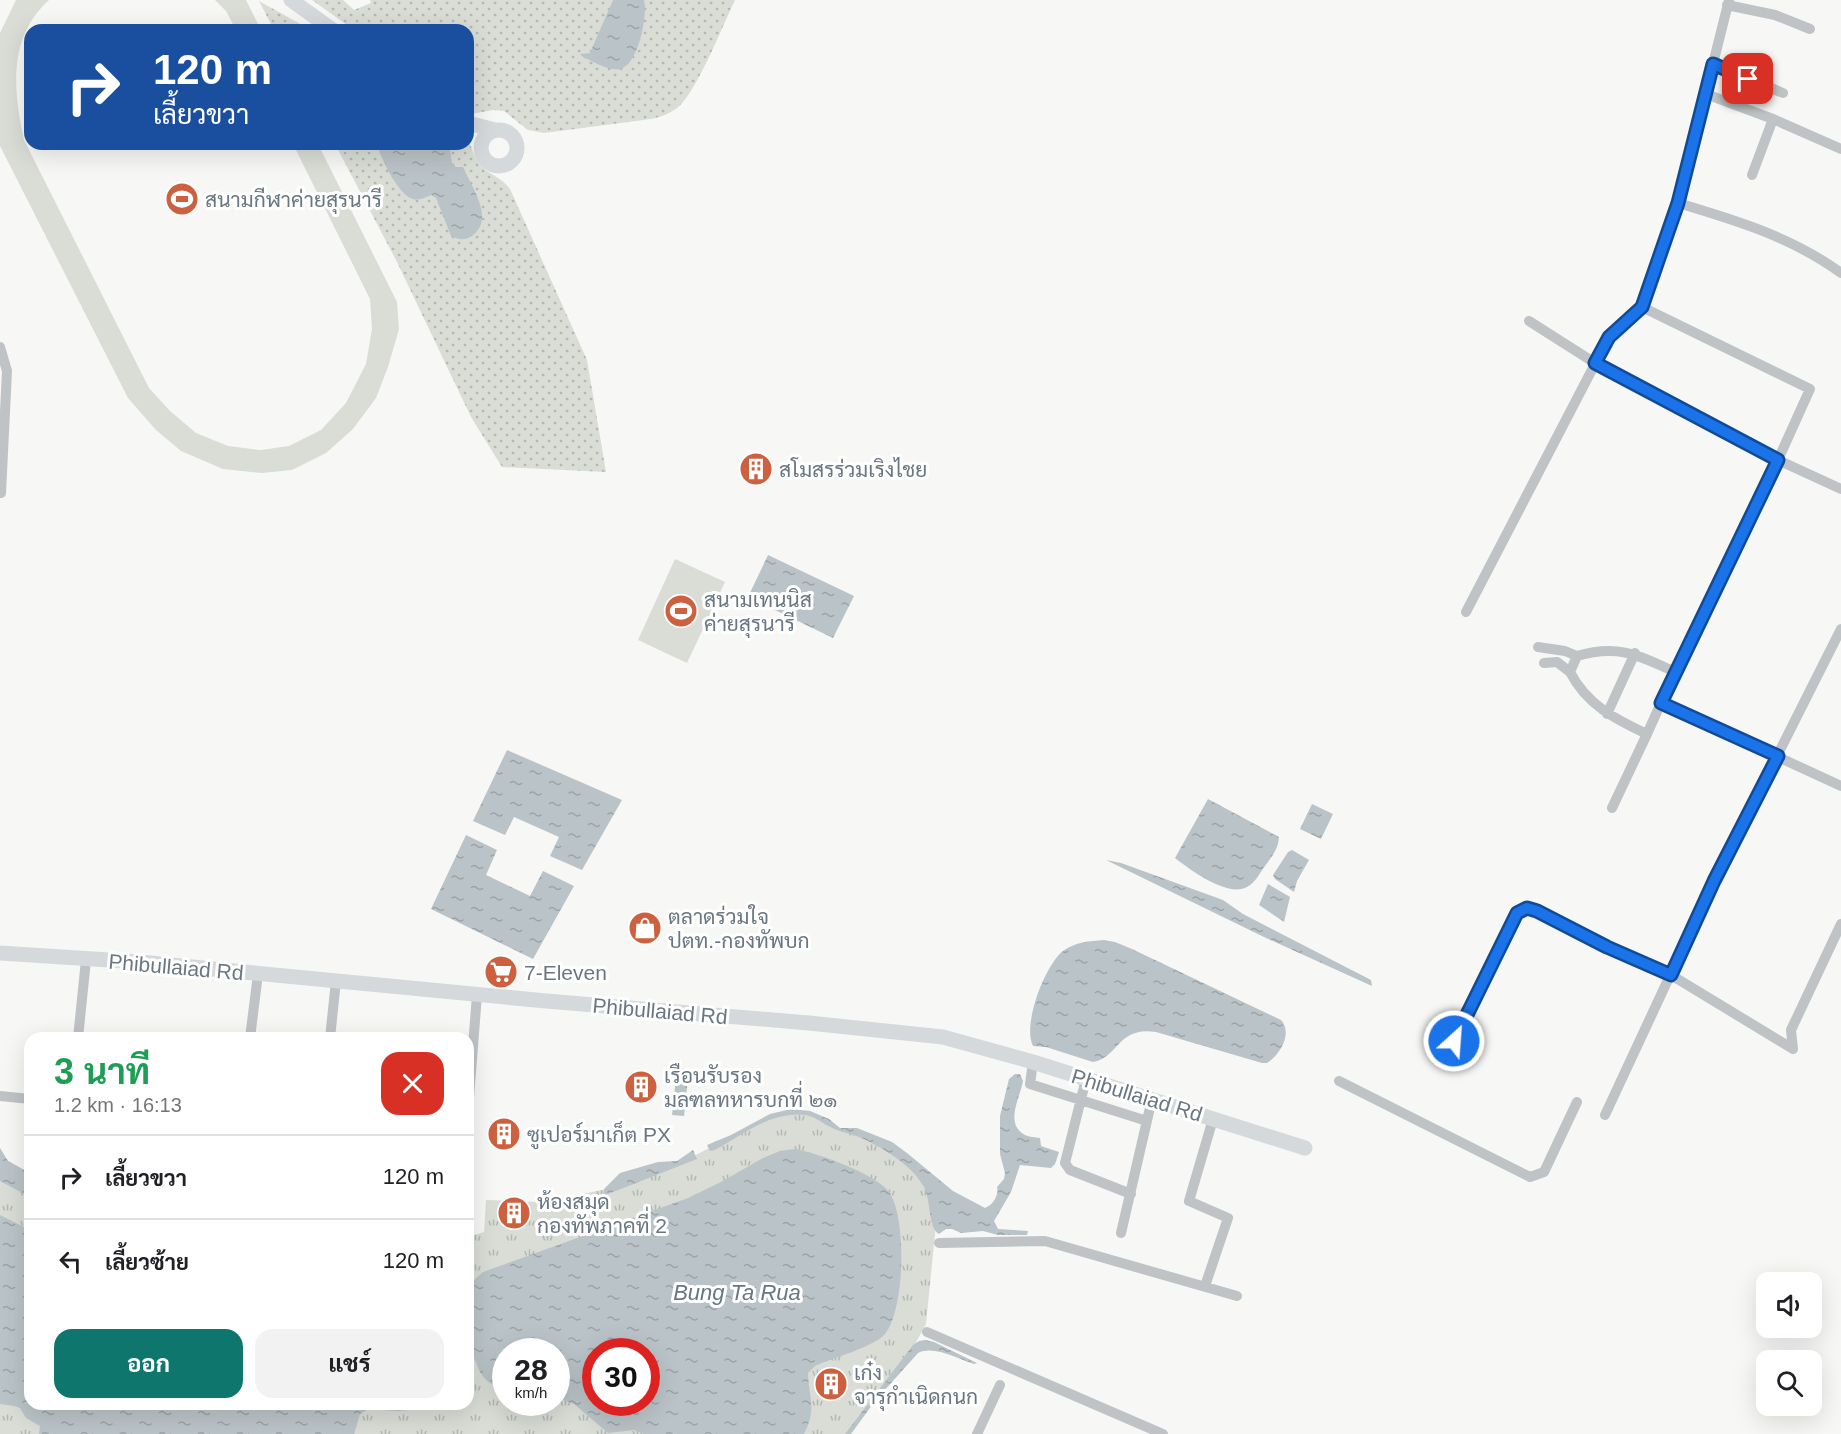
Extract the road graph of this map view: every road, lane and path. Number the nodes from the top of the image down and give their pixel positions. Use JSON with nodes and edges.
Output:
{"nodes":[{"id":1,"x":291,"y":0,"type":"edge"},
{"id":2,"x":1728,"y":2,"type":"edge"},
{"id":3,"x":325,"y":24,"type":"edge"},
{"id":4,"x":1810,"y":29,"type":"dead end"},
{"id":5,"x":1713,"y":64,"type":"junction"},
{"id":6,"x":1784,"y":93,"type":"dead end"},
{"id":7,"x":1706,"y":94,"type":"junction"},
{"id":8,"x":1773,"y":119,"type":"junction"},
{"id":9,"x":474,"y":125,"type":"edge"},
{"id":10,"x":495,"y":130,"type":"junction"},
{"id":11,"x":474,"y":137,"type":"edge"},
{"id":12,"x":481,"y":147,"type":"junction"},
{"id":13,"x":1841,"y":149,"type":"edge"},
{"id":14,"x":1752,"y":175,"type":"dead end"},
{"id":15,"x":1678,"y":203,"type":"junction"},
{"id":16,"x":1841,"y":273,"type":"edge"},
{"id":17,"x":1642,"y":307,"type":"junction"},
{"id":18,"x":1529,"y":321,"type":"dead end"},
{"id":19,"x":0,"y":347,"type":"edge"},
{"id":20,"x":1595,"y":363,"type":"junction"},
{"id":21,"x":2,"y":434,"type":"edge"},
{"id":22,"x":1778,"y":460,"type":"junction"},
{"id":23,"x":1841,"y":489,"type":"edge"},
{"id":24,"x":1,"y":493,"type":"edge"},
{"id":25,"x":1466,"y":612,"type":"dead end"},
{"id":26,"x":1841,"y":629,"type":"edge"},
{"id":27,"x":1538,"y":647,"type":"dead end"},
{"id":28,"x":1635,"y":653,"type":"junction"},
{"id":29,"x":1577,"y":656,"type":"junction"},
{"id":30,"x":1544,"y":663,"type":"dead end"},
{"id":31,"x":1570,"y":672,"type":"junction"},
{"id":32,"x":1675,"y":672,"type":"junction"},
{"id":33,"x":1661,"y":703,"type":"junction"},
{"id":34,"x":1607,"y":714,"type":"junction"},
{"id":35,"x":1647,"y":734,"type":"junction"},
{"id":36,"x":1778,"y":756,"type":"junction"},
{"id":37,"x":1841,"y":786,"type":"edge"},
{"id":38,"x":1612,"y":808,"type":"dead end"},
{"id":39,"x":1841,"y":923,"type":"edge"},
{"id":40,"x":0,"y":953,"type":"edge"},
{"id":41,"x":86,"y":960,"type":"junction"},
{"id":42,"x":258,"y":974,"type":"junction"},
{"id":43,"x":1671,"y":975,"type":"junction"},
{"id":44,"x":336,"y":981,"type":"junction"},
{"id":45,"x":477,"y":995,"type":"junction"},
{"id":46,"x":79,"y":1032,"type":"edge"},
{"id":47,"x":251,"y":1032,"type":"edge"},
{"id":48,"x":331,"y":1032,"type":"edge"},
{"id":49,"x":474,"y":1032,"type":"edge"},
{"id":50,"x":1454,"y":1041,"type":"dead end"},
{"id":51,"x":1033,"y":1062,"type":"junction"},
{"id":52,"x":1086,"y":1079,"type":"junction"},
{"id":53,"x":1339,"y":1082,"type":"dead end"},
{"id":54,"x":0,"y":1096,"type":"edge"},
{"id":55,"x":24,"y":1098,"type":"edge"},
{"id":56,"x":1152,"y":1099,"type":"junction"},
{"id":57,"x":1081,"y":1100,"type":"junction"},
{"id":58,"x":1577,"y":1102,"type":"dead end"},
{"id":59,"x":1605,"y":1116,"type":"dead end"},
{"id":60,"x":1213,"y":1119,"type":"junction"},
{"id":61,"x":1147,"y":1121,"type":"junction"},
{"id":62,"x":1305,"y":1148,"type":"dead end"},
{"id":63,"x":1131,"y":1194,"type":"junction"},
{"id":64,"x":1121,"y":1233,"type":"dead end"},
{"id":65,"x":939,"y":1243,"type":"dead end"},
{"id":66,"x":1205,"y":1286,"type":"junction"},
{"id":67,"x":1237,"y":1296,"type":"dead end"},
{"id":68,"x":927,"y":1332,"type":"dead end"},
{"id":69,"x":1000,"y":1385,"type":"dead end"},
{"id":70,"x":977,"y":1434,"type":"edge"},
{"id":71,"x":1163,"y":1434,"type":"edge"}],
"edges":[{"from":1,"to":3,"type":"street"},
{"from":2,"to":4,"type":"street"},
{"from":2,"to":5,"type":"street"},
{"from":5,"to":6,"type":"street"},
{"from":5,"to":7,"type":"street"},
{"from":7,"to":8,"type":"street"},
{"from":7,"to":15,"type":"street"},
{"from":8,"to":13,"type":"street"},
{"from":8,"to":14,"type":"street"},
{"from":9,"to":10,"type":"street"},
{"from":10,"to":12,"type":"street"},
{"from":10,"to":12,"type":"street"},
{"from":11,"to":12,"type":"street"},
{"from":15,"to":16,"type":"street"},
{"from":15,"to":17,"type":"street"},
{"from":17,"to":20,"type":"street"},
{"from":17,"to":22,"type":"street"},
{"from":18,"to":20,"type":"street"},
{"from":19,"to":21,"type":"street"},
{"from":20,"to":22,"type":"street"},
{"from":20,"to":25,"type":"street"},
{"from":21,"to":24,"type":"street"},
{"from":22,"to":23,"type":"street"},
{"from":22,"to":32,"type":"street"},
{"from":26,"to":36,"type":"street"},
{"from":27,"to":29,"type":"street"},
{"from":28,"to":29,"type":"street"},
{"from":28,"to":32,"type":"street"},
{"from":28,"to":34,"type":"street"},
{"from":29,"to":31,"type":"street"},
{"from":30,"to":31,"type":"street"},
{"from":31,"to":34,"type":"street"},
{"from":32,"to":33,"type":"street"},
{"from":33,"to":35,"type":"street"},
{"from":33,"to":36,"type":"street"},
{"from":34,"to":35,"type":"street"},
{"from":35,"to":38,"type":"street"},
{"from":36,"to":37,"type":"street"},
{"from":36,"to":43,"type":"street"},
{"from":39,"to":43,"type":"street"},
{"from":40,"to":41,"type":"street","name":"Phibullaiad Rd"},
{"from":41,"to":42,"type":"street","name":"Phibullaiad Rd"},
{"from":41,"to":46,"type":"street"},
{"from":42,"to":44,"type":"street","name":"Phibullaiad Rd"},
{"from":42,"to":47,"type":"street"},
{"from":43,"to":50,"type":"street"},
{"from":43,"to":59,"type":"street"},
{"from":44,"to":45,"type":"street","name":"Phibullaiad Rd"},
{"from":44,"to":48,"type":"street"},
{"from":45,"to":49,"type":"street"},
{"from":45,"to":51,"type":"street","name":"Phibullaiad Rd"},
{"from":51,"to":52,"type":"street","name":"Phibullaiad Rd"},
{"from":51,"to":57,"type":"street"},
{"from":52,"to":56,"type":"street","name":"Phibullaiad Rd"},
{"from":52,"to":57,"type":"street"},
{"from":53,"to":58,"type":"street"},
{"from":54,"to":55,"type":"street"},
{"from":56,"to":60,"type":"street","name":"Phibullaiad Rd"},
{"from":56,"to":61,"type":"street"},
{"from":57,"to":61,"type":"street"},
{"from":57,"to":63,"type":"street"},
{"from":60,"to":62,"type":"street","name":"Phibullaiad Rd"},
{"from":60,"to":66,"type":"street"},
{"from":61,"to":63,"type":"street"},
{"from":63,"to":64,"type":"street"},
{"from":65,"to":66,"type":"street"},
{"from":66,"to":67,"type":"street"},
{"from":68,"to":71,"type":"street"},
{"from":69,"to":70,"type":"street"}]}
